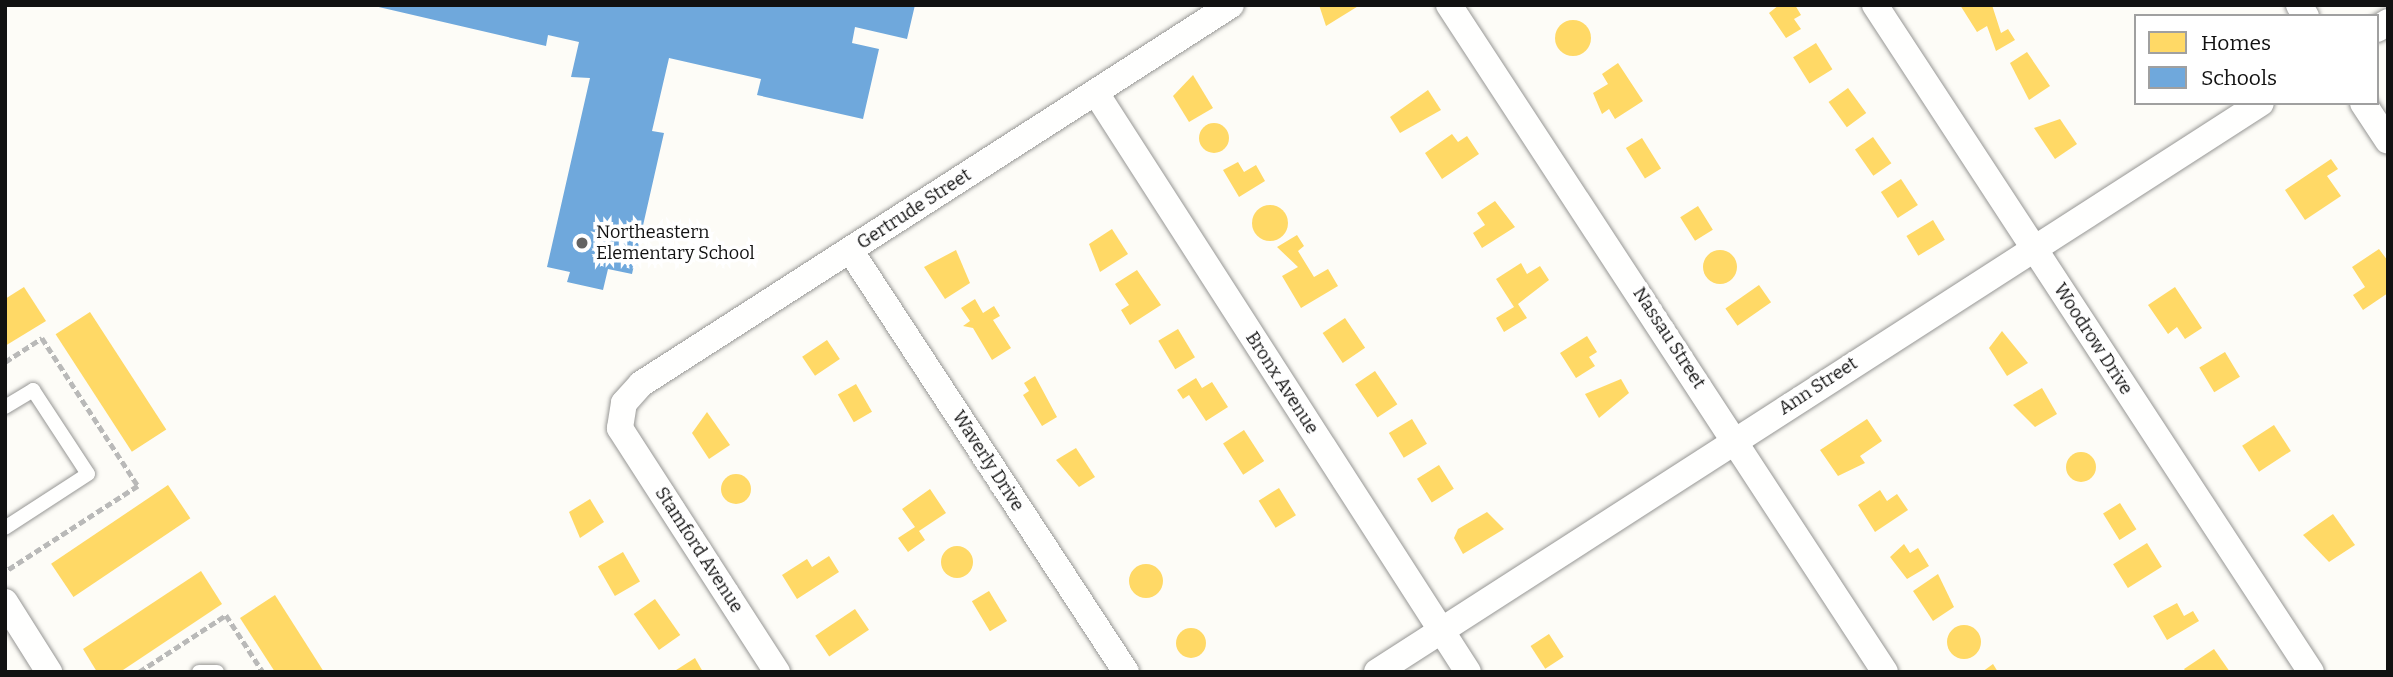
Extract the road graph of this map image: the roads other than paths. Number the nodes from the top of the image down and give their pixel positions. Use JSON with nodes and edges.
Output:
{"nodes":[{"id":1,"x":1231,"y":5,"type":"edge"},
{"id":2,"x":1449,"y":5,"type":"edge"},
{"id":3,"x":1875,"y":5,"type":"edge"},
{"id":4,"x":1096,"y":93,"type":"junction"},
{"id":5,"x":2258,"y":105,"type":"edge"},
{"id":6,"x":2364,"y":105,"type":"edge"},
{"id":7,"x":2388,"y":141,"type":"edge"},
{"id":8,"x":2033,"y":247,"type":"junction"},
{"id":9,"x":850,"y":250,"type":"junction"},
{"id":10,"x":5,"y":407,"type":"edge"},
{"id":11,"x":620,"y":428,"type":"joint"},
{"id":12,"x":1736,"y":439,"type":"junction"},
{"id":13,"x":5,"y":528,"type":"edge"},
{"id":14,"x":5,"y":603,"type":"edge"},
{"id":15,"x":1441,"y":630,"type":"junction"},
{"id":16,"x":49,"y":672,"type":"edge"},
{"id":17,"x":200,"y":672,"type":"edge"},
{"id":18,"x":217,"y":672,"type":"edge"},
{"id":19,"x":777,"y":672,"type":"edge"},
{"id":20,"x":1126,"y":672,"type":"edge"},
{"id":21,"x":1377,"y":672,"type":"edge"},
{"id":22,"x":1468,"y":672,"type":"edge"},
{"id":23,"x":1885,"y":672,"type":"edge"},
{"id":24,"x":2311,"y":672,"type":"edge"}],
"edges":[{"from":1,"to":4,"type":"street","name":"Gertrude Street"},
{"from":2,"to":12,"type":"street","name":"Nassau Street"},
{"from":3,"to":8,"type":"street","name":"Woodrow Drive"},
{"from":4,"to":9,"type":"street","name":"Gertrude Street"},
{"from":4,"to":15,"type":"street","name":"Bronx Avenue"},
{"from":5,"to":8,"type":"street","name":"Ann Street"},
{"from":6,"to":7,"type":"street"},
{"from":8,"to":12,"type":"street","name":"Ann Street"},
{"from":8,"to":24,"type":"street","name":"Woodrow Drive"},
{"from":9,"to":11,"type":"street","name":"Gertrude Street"},
{"from":9,"to":20,"type":"street","name":"Waverly Drive"},
{"from":10,"to":13,"type":"lane"},
{"from":11,"to":19,"type":"street","name":"Stamford Avenue"},
{"from":12,"to":15,"type":"street","name":"Ann Street"},
{"from":12,"to":23,"type":"street","name":"Nassau Street"},
{"from":14,"to":16,"type":"street"},
{"from":15,"to":21,"type":"street","name":"Ann Street"},
{"from":15,"to":22,"type":"street","name":"Bronx Avenue"},
{"from":17,"to":18,"type":"lane"}]}
